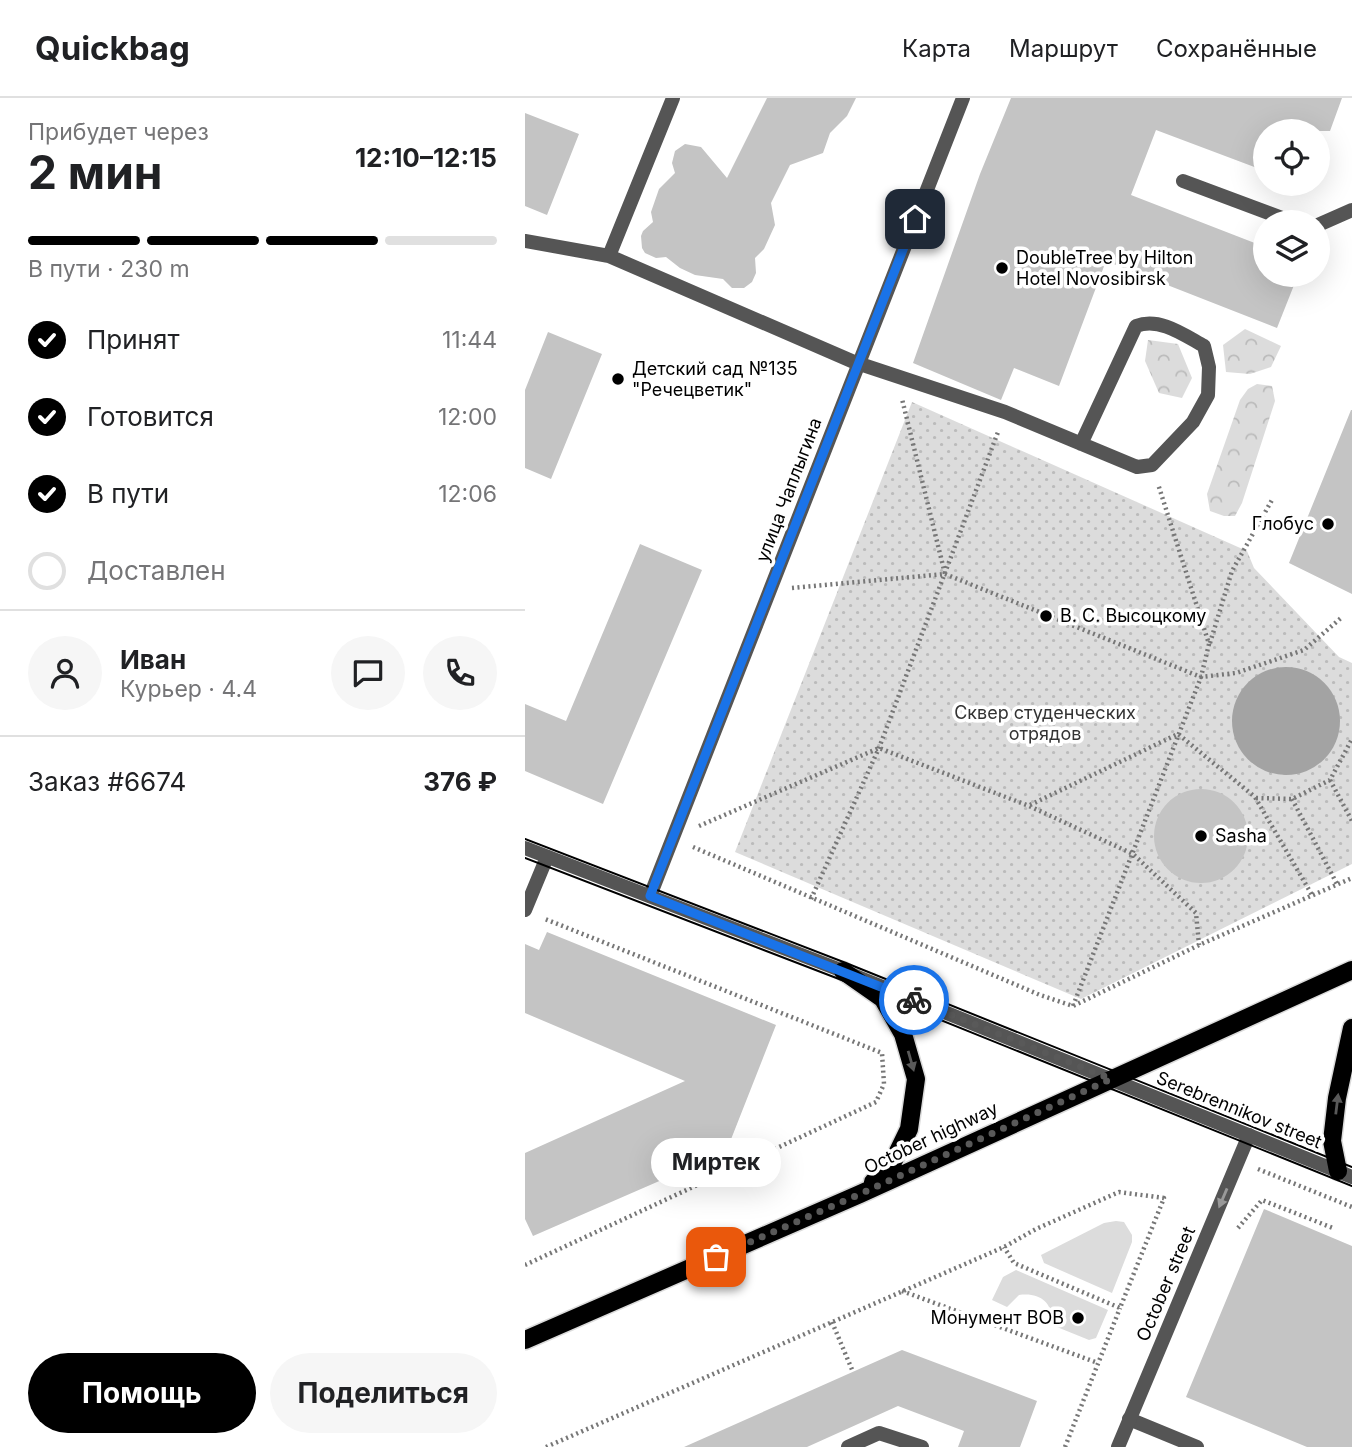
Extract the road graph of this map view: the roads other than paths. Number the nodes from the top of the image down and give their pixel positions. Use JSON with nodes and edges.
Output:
{"nodes":[{"id":1,"x":673,"y":98,"type":"edge"},
{"id":2,"x":963,"y":98,"type":"edge"},
{"id":3,"x":1183,"y":181,"type":"dead end"},
{"id":4,"x":1261,"y":210,"type":"edge"},
{"id":5,"x":1352,"y":210,"type":"edge"},
{"id":6,"x":1330,"y":220,"type":"edge"},
{"id":7,"x":525,"y":241,"type":"edge"},
{"id":8,"x":608,"y":256,"type":"junction"},
{"id":9,"x":859,"y":363,"type":"junction"},
{"id":10,"x":1081,"y":444,"type":"junction"},
{"id":11,"x":525,"y":848,"type":"edge"},
{"id":12,"x":547,"y":857,"type":"junction"},
{"id":13,"x":650,"y":896,"type":"junction"},
{"id":14,"x":527,"y":905,"type":"edge"},
{"id":15,"x":1352,"y":970,"type":"edge"},
{"id":16,"x":842,"y":971,"type":"junction"},
{"id":17,"x":1352,"y":1028,"type":"edge"},
{"id":18,"x":1111,"y":1079,"type":"junction"},
{"id":19,"x":1249,"y":1135,"type":"junction"},
{"id":20,"x":1345,"y":1174,"type":"edge"},
{"id":21,"x":860,"y":1194,"type":"junction"},
{"id":22,"x":525,"y":1340,"type":"edge"},
{"id":23,"x":1129,"y":1419,"type":"junction"},
{"id":24,"x":848,"y":1447,"type":"edge"},
{"id":25,"x":922,"y":1447,"type":"edge"},
{"id":26,"x":1118,"y":1447,"type":"edge"},
{"id":27,"x":1197,"y":1447,"type":"edge"}],
"edges":[{"from":1,"to":8,"type":"street"},
{"from":2,"to":9,"type":"street","name":"улица Чаплыгина"},
{"from":3,"to":4,"type":"street"},
{"from":5,"to":6,"type":"street"},
{"from":7,"to":8,"type":"street"},
{"from":8,"to":9,"type":"street"},
{"from":9,"to":10,"type":"street"},
{"from":9,"to":13,"type":"street","name":"улица Чаплыгина"},
{"from":10,"to":10,"type":"street"},
{"from":11,"to":12,"type":"street","name":"Serebrennikov street"},
{"from":12,"to":13,"type":"street","name":"Serebrennikov street"},
{"from":12,"to":14,"type":"street"},
{"from":13,"to":16,"type":"street","name":"Serebrennikov street"},
{"from":15,"to":18,"type":"main road","name":"October highway"},
{"from":16,"to":18,"type":"street","name":"Serebrennikov street"},
{"from":16,"to":21,"type":"main road","one_way":true},
{"from":20,"to":17,"type":"main road","one_way":true},
{"from":18,"to":19,"type":"street","name":"Serebrennikov street"},
{"from":18,"to":21,"type":"main road","name":"October highway"},
{"from":19,"to":20,"type":"street","name":"Serebrennikov street"},
{"from":19,"to":23,"type":"street","name":"October street","one_way":true},
{"from":21,"to":22,"type":"main road","name":"October highway"},
{"from":23,"to":26,"type":"street","name":"October street"},
{"from":23,"to":27,"type":"street"},
{"from":24,"to":25,"type":"street"}]}
